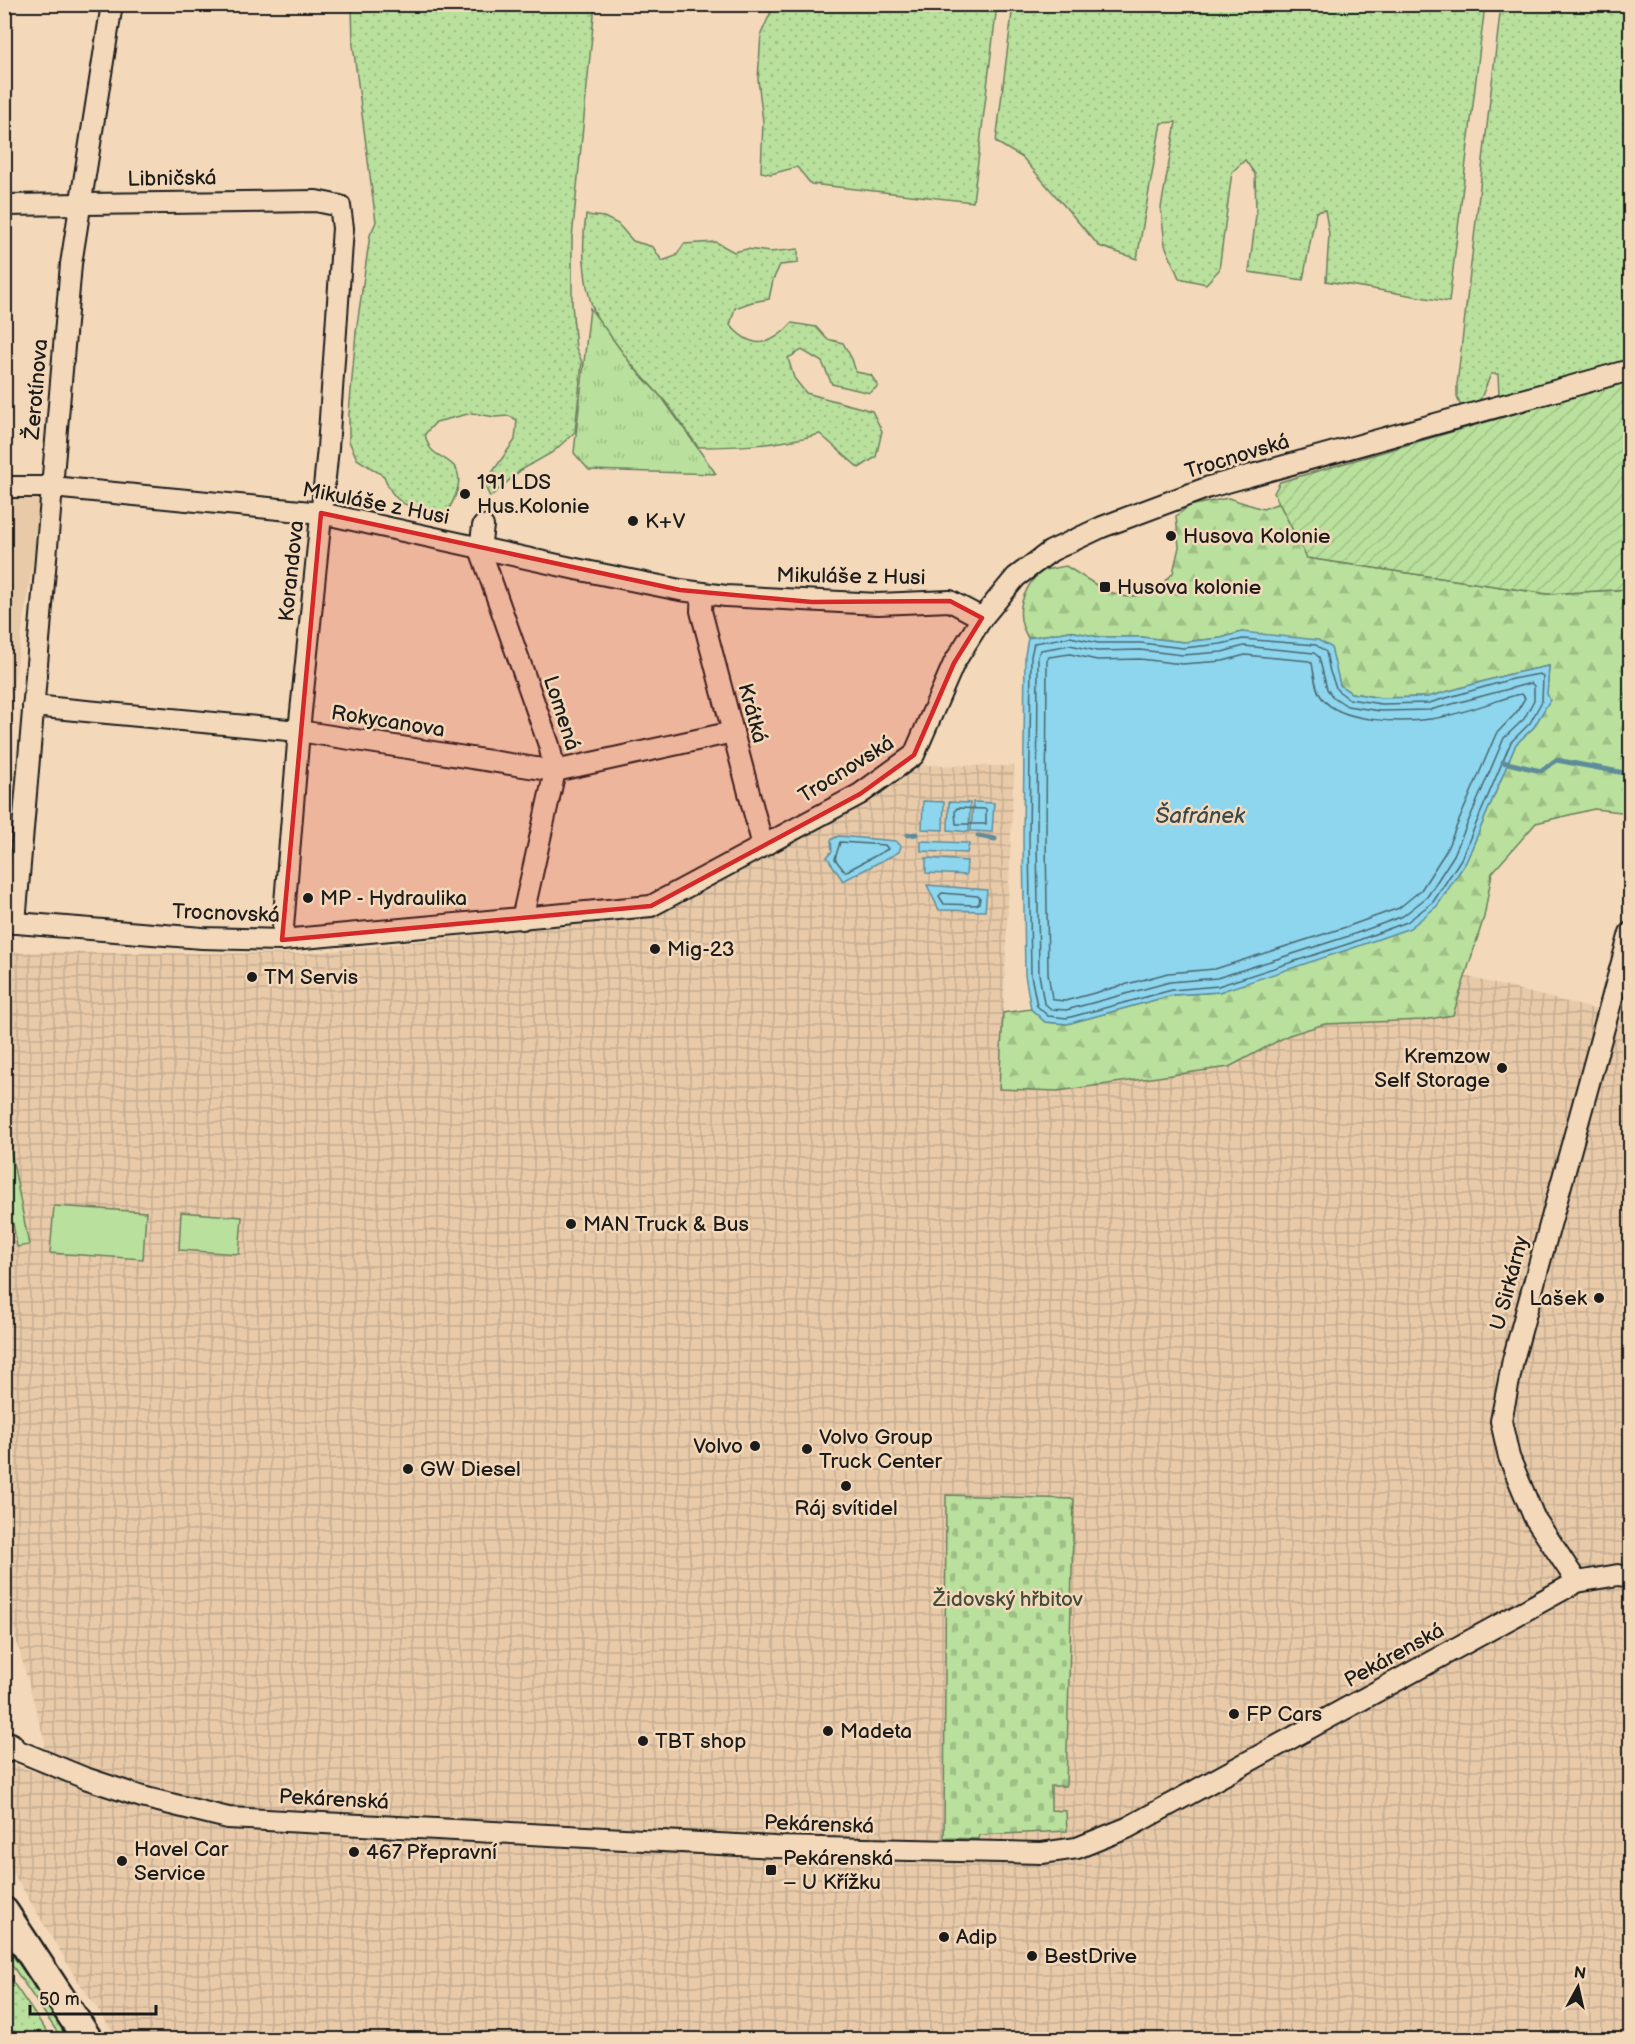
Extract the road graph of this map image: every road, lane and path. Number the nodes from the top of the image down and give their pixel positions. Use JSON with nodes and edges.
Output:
{"nodes":[{"id":1,"x":112,"y":4,"type":"edge"},
{"id":2,"x":82,"y":203,"type":"junction"},
{"id":3,"x":4,"y":205,"type":"edge"},
{"id":4,"x":340,"y":206,"type":"joint"},
{"id":5,"x":1630,"y":370,"type":"edge"},
{"id":6,"x":52,"y":487,"type":"junction"},
{"id":7,"x":4,"y":488,"type":"edge"},
{"id":8,"x":321,"y":513,"type":"junction"},
{"id":9,"x":483,"y":526,"type":"dead end"},
{"id":10,"x":480,"y":549,"type":"junction"},
{"id":11,"x":702,"y":593,"type":"junction"},
{"id":12,"x":982,"y":618,"type":"junction"},
{"id":13,"x":33,"y":706,"type":"junction"},
{"id":14,"x":299,"y":731,"type":"junction"},
{"id":15,"x":733,"y":732,"type":"junction"},
{"id":16,"x":555,"y":771,"type":"junction"},
{"id":17,"x":763,"y":846,"type":"junction"},
{"id":18,"x":522,"y":919,"type":"junction"},
{"id":19,"x":10,"y":923,"type":"edge"},
{"id":20,"x":1630,"y":933,"type":"edge"},
{"id":21,"x":282,"y":940,"type":"junction"},
{"id":22,"x":1630,"y":1577,"type":"edge"},
{"id":23,"x":1577,"y":1582,"type":"junction"},
{"id":24,"x":6,"y":1747,"type":"edge"},
{"id":25,"x":4,"y":1912,"type":"edge"},
{"id":26,"x":88,"y":2040,"type":"edge"}],
"edges":[{"from":1,"to":2,"type":"street","name":"Žerotínova"},
{"from":2,"to":3,"type":"street","name":"Libničská"},
{"from":2,"to":4,"type":"street","name":"Libničská"},
{"from":2,"to":6,"type":"street","name":"Žerotínova"},
{"from":4,"to":8,"type":"street","name":"Korandova"},
{"from":5,"to":12,"type":"street","name":"Trocnovská"},
{"from":6,"to":7,"type":"street","name":"Mikuláše z Husi"},
{"from":6,"to":8,"type":"street","name":"Mikuláše z Husi"},
{"from":6,"to":13,"type":"street","name":"Žerotínova"},
{"from":8,"to":10,"type":"street","name":"Mikuláše z Husi"},
{"from":8,"to":14,"type":"street","name":"Korandova"},
{"from":9,"to":10,"type":"street","name":"Lomená"},
{"from":10,"to":11,"type":"street","name":"Mikuláše z Husi"},
{"from":10,"to":16,"type":"street","name":"Lomená"},
{"from":11,"to":12,"type":"street","name":"Mikuláše z Husi"},
{"from":11,"to":15,"type":"street","name":"Krátká"},
{"from":12,"to":17,"type":"street","name":"Trocnovská"},
{"from":13,"to":14,"type":"street","name":"Rokycanova"},
{"from":13,"to":19,"type":"street","name":"Žerotínova"},
{"from":14,"to":16,"type":"street","name":"Rokycanova"},
{"from":14,"to":21,"type":"street","name":"Korandova"},
{"from":15,"to":16,"type":"street","name":"Rokycanova"},
{"from":15,"to":17,"type":"street","name":"Krátká"},
{"from":16,"to":18,"type":"street","name":"Lomená"},
{"from":17,"to":18,"type":"street","name":"Trocnovská"},
{"from":18,"to":21,"type":"street","name":"Trocnovská"},
{"from":19,"to":21,"type":"street","name":"Trocnovská"},
{"from":20,"to":23,"type":"street","name":"U Sirkárny"},
{"from":22,"to":23,"type":"street"},
{"from":23,"to":24,"type":"street","name":"Pekárenská"},
{"from":25,"to":26,"type":"main road"}]}
